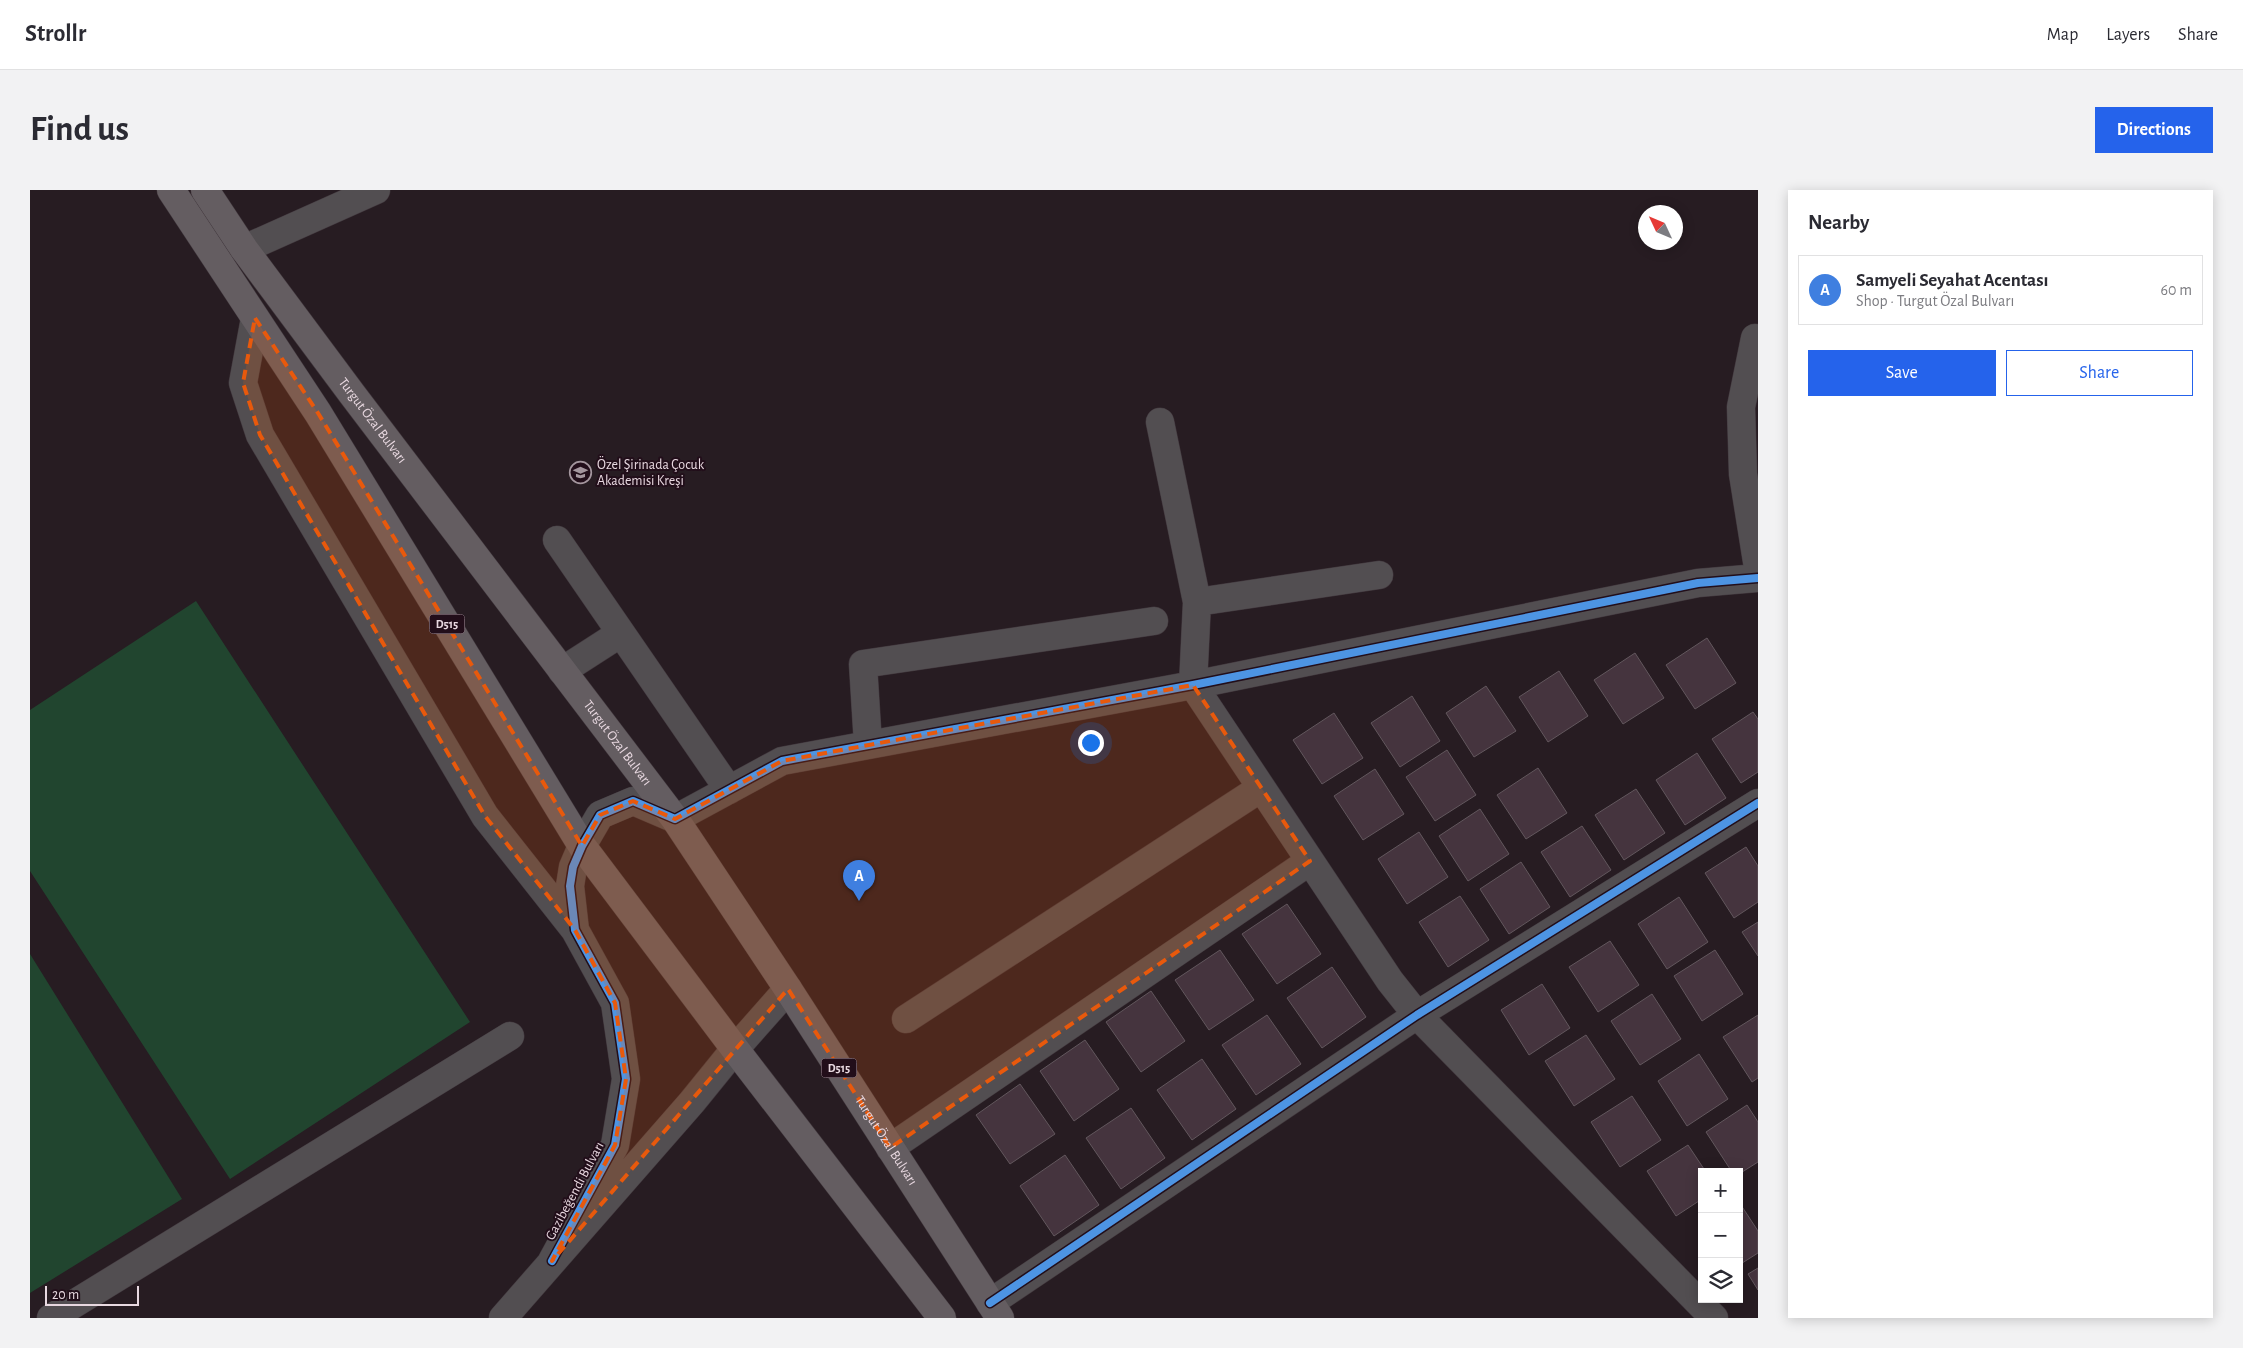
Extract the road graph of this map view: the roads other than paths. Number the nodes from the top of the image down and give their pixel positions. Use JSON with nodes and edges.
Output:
{"nodes":[{"id":1,"x":171,"y":190,"type":"edge"},
{"id":2,"x":205,"y":190,"type":"edge"},
{"id":3,"x":376,"y":190,"type":"edge"},
{"id":4,"x":244,"y":249,"type":"junction"},
{"id":5,"x":255,"y":318,"type":"junction"},
{"id":6,"x":1755,"y":338,"type":"dead end"},
{"id":7,"x":1160,"y":422,"type":"dead end"},
{"id":8,"x":557,"y":540,"type":"dead end"},
{"id":9,"x":1758,"y":568,"type":"edge"},
{"id":10,"x":1379,"y":575,"type":"dead end"},
{"id":11,"x":1758,"y":578,"type":"edge"},
{"id":12,"x":1197,"y":602,"type":"junction"},
{"id":13,"x":1154,"y":622,"type":"dead end"},
{"id":14,"x":620,"y":633,"type":"junction"},
{"id":15,"x":562,"y":671,"type":"junction"},
{"id":16,"x":1193,"y":685,"type":"junction"},
{"id":17,"x":868,"y":745,"type":"junction"},
{"id":18,"x":1261,"y":788,"type":"junction"},
{"id":19,"x":729,"y":790,"type":"junction"},
{"id":20,"x":1758,"y":803,"type":"edge"},
{"id":21,"x":674,"y":819,"type":"junction"},
{"id":22,"x":582,"y":846,"type":"junction"},
{"id":23,"x":1310,"y":860,"type":"junction"},
{"id":24,"x":575,"y":930,"type":"junction"},
{"id":25,"x":788,"y":989,"type":"junction"},
{"id":26,"x":1417,"y":1015,"type":"junction"},
{"id":27,"x":906,"y":1019,"type":"dead end"},
{"id":28,"x":510,"y":1036,"type":"dead end"},
{"id":29,"x":735,"y":1049,"type":"junction"},
{"id":30,"x":890,"y":1148,"type":"junction"},
{"id":31,"x":552,"y":1260,"type":"junction"},
{"id":32,"x":995,"y":1311,"type":"edge"},
{"id":33,"x":51,"y":1318,"type":"edge"},
{"id":34,"x":503,"y":1318,"type":"edge"},
{"id":35,"x":942,"y":1318,"type":"edge"},
{"id":36,"x":1714,"y":1318,"type":"edge"}],
"edges":[{"from":1,"to":5,"type":"highway","number":"D515"},
{"from":2,"to":4,"type":"highway","name":"Turgut Özal Bulvarı","number":"D515"},
{"from":3,"to":4,"type":"street"},
{"from":4,"to":15,"type":"highway","name":"Turgut Özal Bulvarı","number":"D515"},
{"from":5,"to":22,"type":"highway","number":"D515"},
{"from":5,"to":24,"type":"street"},
{"from":6,"to":9,"type":"street"},
{"from":7,"to":12,"type":"street"},
{"from":8,"to":14,"type":"street"},
{"from":10,"to":12,"type":"street"},
{"from":11,"to":16,"type":"street"},
{"from":12,"to":16,"type":"street"},
{"from":13,"to":17,"type":"street"},
{"from":14,"to":15,"type":"street"},
{"from":14,"to":19,"type":"street"},
{"from":15,"to":21,"type":"highway","name":"Turgut Özal Bulvarı","number":"D515"},
{"from":16,"to":17,"type":"street"},
{"from":16,"to":18,"type":"street"},
{"from":17,"to":19,"type":"street"},
{"from":18,"to":23,"type":"street"},
{"from":18,"to":27,"type":"street"},
{"from":19,"to":21,"type":"street"},
{"from":20,"to":26,"type":"street"},
{"from":21,"to":22,"type":"street","name":"Gazibeğendi Bulvarı"},
{"from":21,"to":25,"type":"highway","name":"Turgut Özal Bulvarı","number":"D515"},
{"from":22,"to":24,"type":"street","name":"Gazibeğendi Bulvarı"},
{"from":22,"to":29,"type":"highway","number":"D515"},
{"from":23,"to":26,"type":"street"},
{"from":23,"to":30,"type":"street"},
{"from":24,"to":31,"type":"street","name":"Gazibeğendi Bulvarı"},
{"from":25,"to":29,"type":"street","name":"Gazibeğendi Bulvarı"},
{"from":25,"to":30,"type":"highway","name":"Turgut Özal Bulvarı","number":"D515"},
{"from":26,"to":32,"type":"street"},
{"from":26,"to":36,"type":"street"},
{"from":28,"to":33,"type":"street"},
{"from":29,"to":31,"type":"street","name":"Gazibeğendi Bulvarı"},
{"from":29,"to":35,"type":"highway","number":"D515"},
{"from":30,"to":32,"type":"highway","name":"Turgut Özal Bulvarı","number":"D515"},
{"from":31,"to":34,"type":"street","name":"Gazibeğendi Bulvarı"}]}
